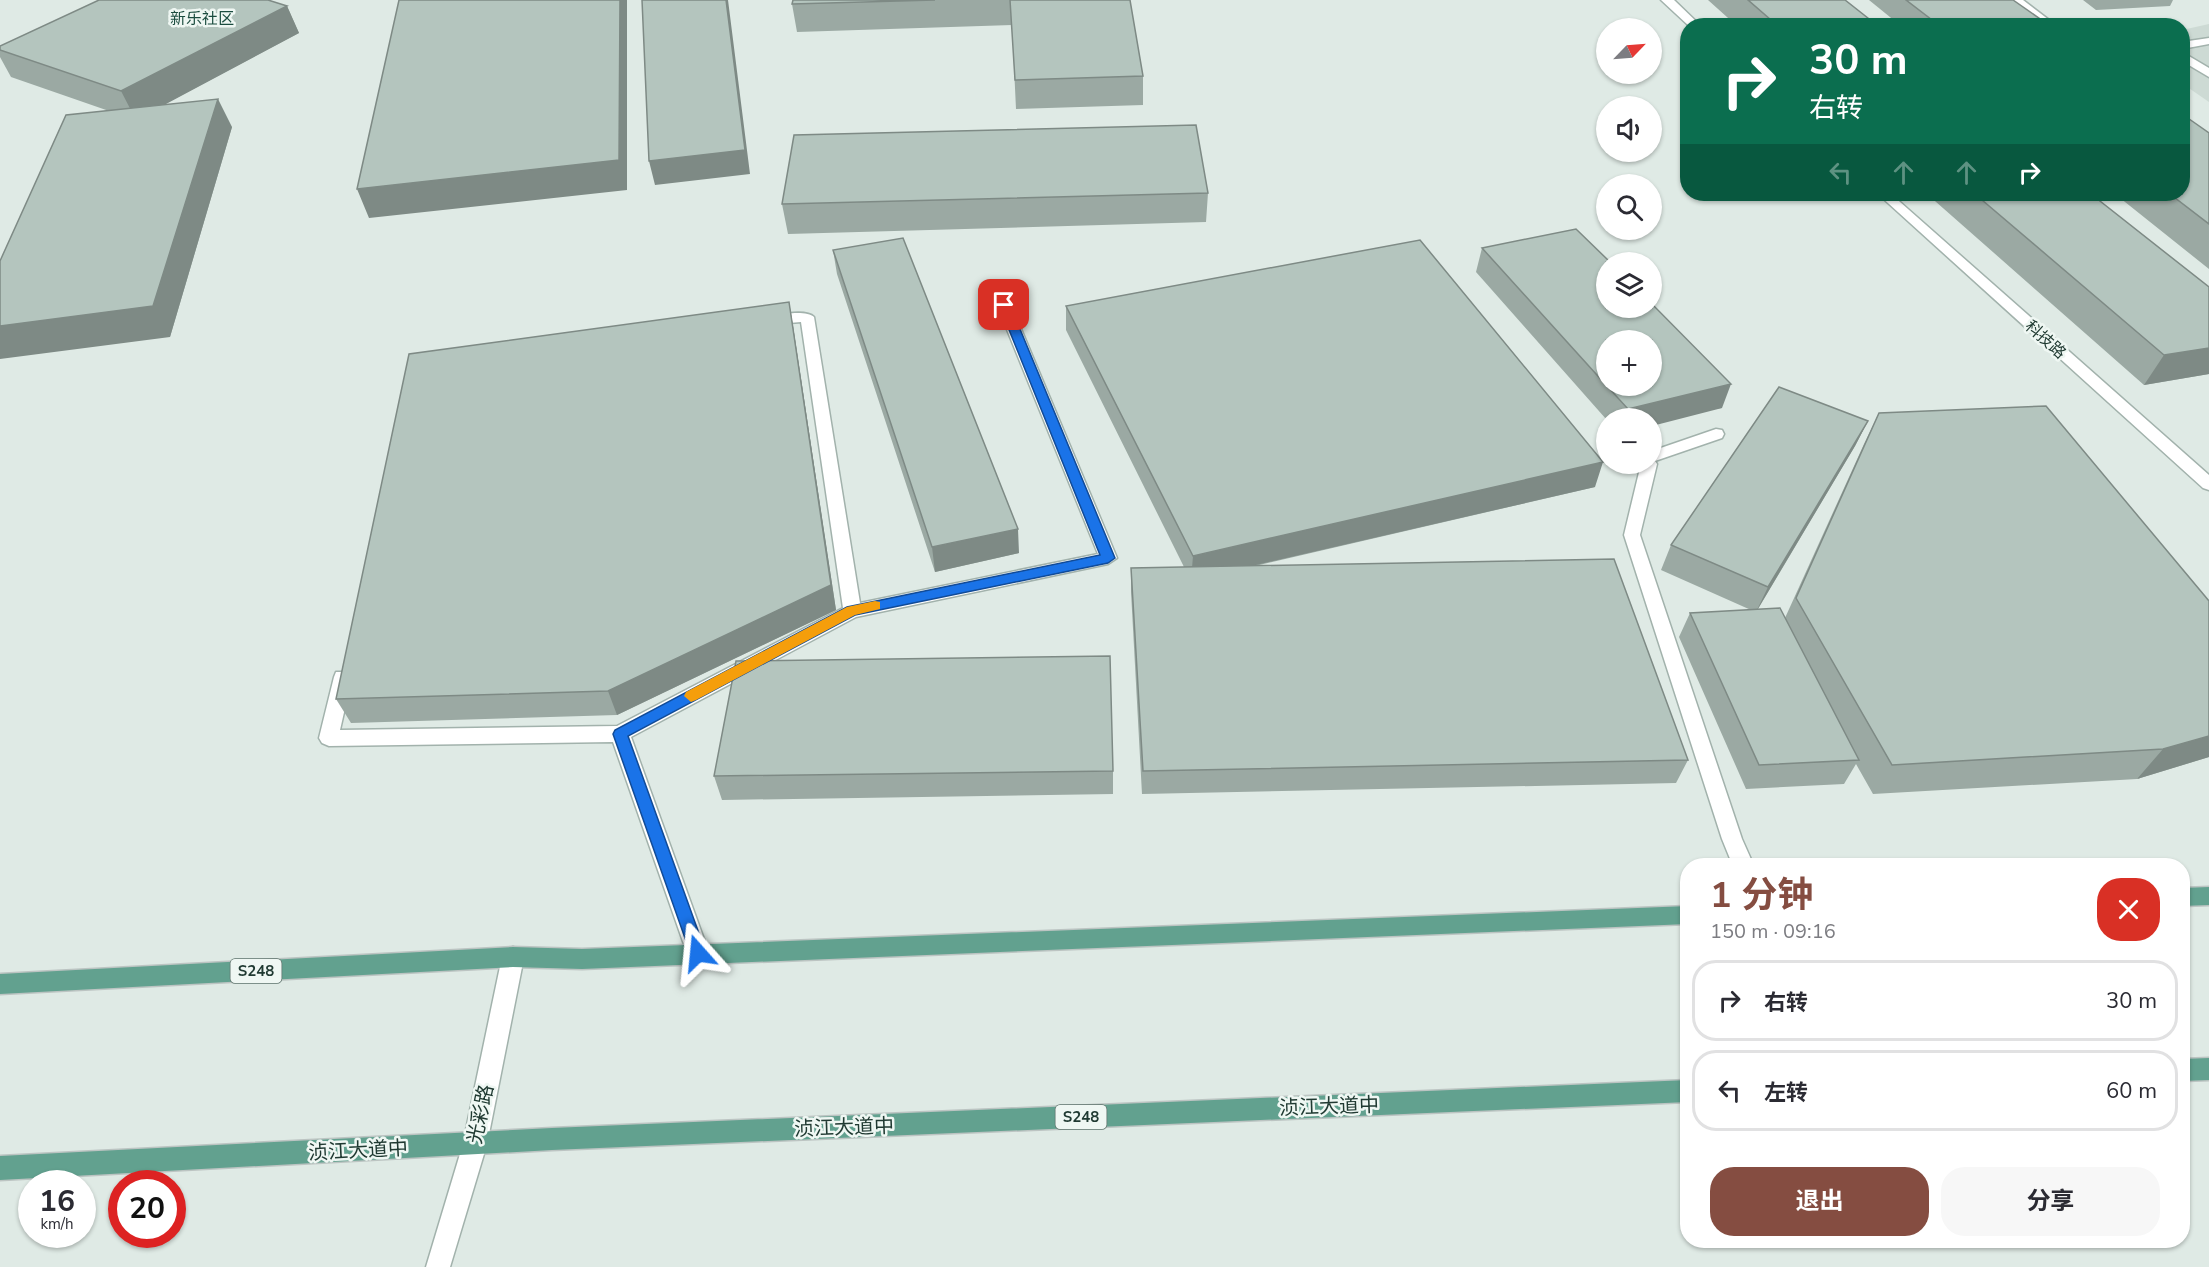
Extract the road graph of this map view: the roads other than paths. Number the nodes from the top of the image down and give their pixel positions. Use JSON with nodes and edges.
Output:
{"nodes":[{"id":1,"x":1667,"y":0,"type":"edge"},
{"id":2,"x":2016,"y":0,"type":"edge"},
{"id":3,"x":1687,"y":18,"type":"edge"},
{"id":4,"x":2041,"y":18,"type":"edge"},
{"id":5,"x":2209,"y":41,"type":"edge"},
{"id":6,"x":2190,"y":45,"type":"edge"},
{"id":7,"x":2190,"y":61,"type":"edge"},
{"id":8,"x":2209,"y":73,"type":"edge"},
{"id":9,"x":1892,"y":201,"type":"edge"},
{"id":10,"x":1004,"y":305,"type":"dead end"},
{"id":11,"x":748,"y":324,"type":"edge"},
{"id":12,"x":1716,"y":434,"type":"dead end"},
{"id":13,"x":1662,"y":454,"type":"edge"},
{"id":14,"x":1647,"y":474,"type":"edge"},
{"id":15,"x":2209,"y":484,"type":"edge"},
{"id":16,"x":852,"y":611,"type":"junction"},
{"id":17,"x":347,"y":658,"type":"edge"},
{"id":18,"x":620,"y":734,"type":"junction"},
{"id":19,"x":1740,"y":858,"type":"edge"},
{"id":20,"x":2209,"y":896,"type":"edge"},
{"id":21,"x":2190,"y":897,"type":"edge"},
{"id":22,"x":1680,"y":915,"type":"edge"},
{"id":23,"x":698,"y":953,"type":"junction"},
{"id":24,"x":513,"y":957,"type":"junction"},
{"id":25,"x":0,"y":984,"type":"edge"},
{"id":26,"x":2209,"y":1069,"type":"edge"},
{"id":27,"x":2190,"y":1070,"type":"edge"},
{"id":28,"x":1680,"y":1091,"type":"edge"},
{"id":29,"x":475,"y":1144,"type":"junction"},
{"id":30,"x":0,"y":1168,"type":"edge"},
{"id":31,"x":438,"y":1267,"type":"edge"}],
"edges":[{"from":1,"to":3,"type":"street"},
{"from":2,"to":4,"type":"street"},
{"from":5,"to":6,"type":"street"},
{"from":7,"to":8,"type":"street"},
{"from":9,"to":15,"type":"street","name":"科技路"},
{"from":10,"to":16,"type":"street"},
{"from":11,"to":16,"type":"street"},
{"from":12,"to":13,"type":"street"},
{"from":14,"to":19,"type":"street"},
{"from":16,"to":18,"type":"street"},
{"from":17,"to":18,"type":"street"},
{"from":18,"to":23,"type":"street"},
{"from":20,"to":21,"type":"main road"},
{"from":22,"to":23,"type":"main road","number":"S248"},
{"from":23,"to":24,"type":"main road","number":"S248"},
{"from":24,"to":25,"type":"main road","number":"S248"},
{"from":24,"to":29,"type":"street","name":"光彩路"},
{"from":26,"to":27,"type":"main road"},
{"from":28,"to":29,"type":"main road","name":"浈江大道中","number":"S248"},
{"from":29,"to":30,"type":"main road","name":"浈江大道中","number":"S248"},
{"from":29,"to":31,"type":"street","name":"光彩路"}]}
